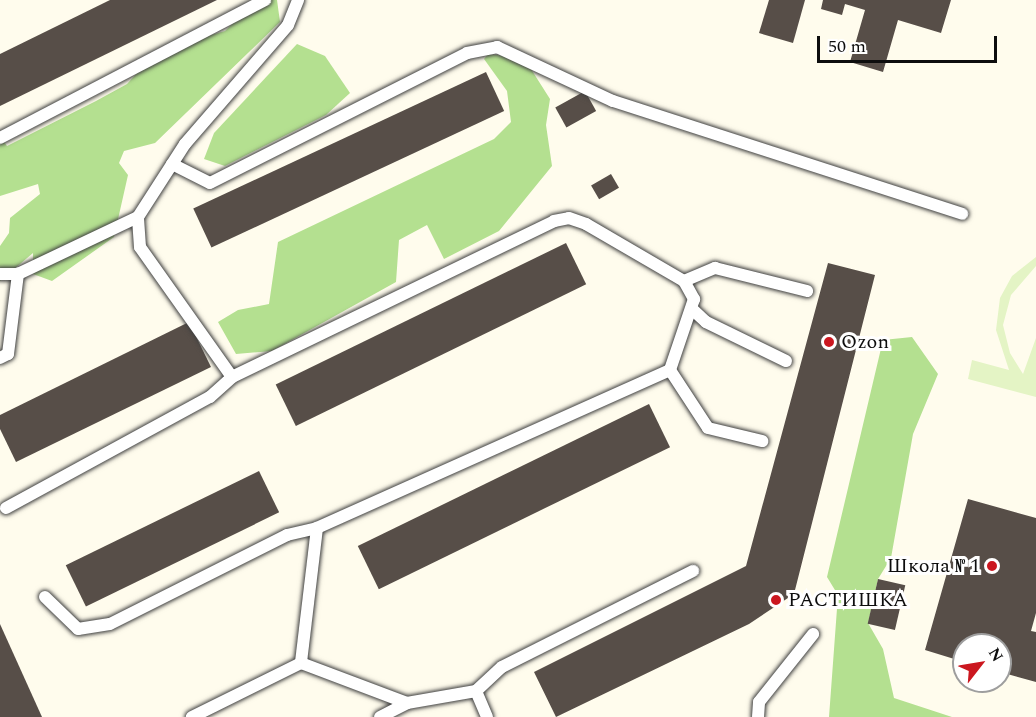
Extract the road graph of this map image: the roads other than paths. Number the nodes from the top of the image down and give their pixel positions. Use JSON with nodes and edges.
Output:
{"nodes":[{"id":1,"x":265,"y":0,"type":"edge"},
{"id":2,"x":298,"y":0,"type":"edge"},
{"id":3,"x":0,"y":138,"type":"edge"},
{"id":4,"x":172,"y":164,"type":"junction"},
{"id":5,"x":962,"y":214,"type":"dead end"},
{"id":6,"x":138,"y":218,"type":"junction"},
{"id":7,"x":0,"y":274,"type":"edge"},
{"id":8,"x":18,"y":274,"type":"junction"},
{"id":9,"x":684,"y":280,"type":"junction"},
{"id":10,"x":807,"y":291,"type":"dead end"},
{"id":11,"x":692,"y":309,"type":"junction"},
{"id":12,"x":0,"y":358,"type":"edge"},
{"id":13,"x":786,"y":361,"type":"dead end"},
{"id":14,"x":670,"y":370,"type":"junction"},
{"id":15,"x":232,"y":377,"type":"junction"},
{"id":16,"x":762,"y":441,"type":"dead end"},
{"id":17,"x":6,"y":508,"type":"dead end"},
{"id":18,"x":317,"y":528,"type":"junction"},
{"id":19,"x":693,"y":571,"type":"dead end"},
{"id":20,"x":45,"y":597,"type":"dead end"},
{"id":21,"x":813,"y":634,"type":"dead end"},
{"id":22,"x":302,"y":663,"type":"junction"},
{"id":23,"x":476,"y":692,"type":"junction"},
{"id":24,"x":407,"y":704,"type":"junction"},
{"id":25,"x":192,"y":717,"type":"edge"},
{"id":26,"x":380,"y":717,"type":"edge"},
{"id":27,"x":486,"y":717,"type":"edge"},
{"id":28,"x":758,"y":717,"type":"edge"}],
"edges":[{"from":1,"to":3,"type":"lane"},
{"from":2,"to":4,"type":"lane"},
{"from":4,"to":5,"type":"lane"},
{"from":4,"to":6,"type":"lane"},
{"from":6,"to":8,"type":"lane"},
{"from":6,"to":15,"type":"lane"},
{"from":7,"to":8,"type":"lane"},
{"from":8,"to":12,"type":"lane"},
{"from":9,"to":10,"type":"lane"},
{"from":9,"to":11,"type":"lane"},
{"from":9,"to":15,"type":"lane"},
{"from":11,"to":13,"type":"lane"},
{"from":11,"to":14,"type":"lane"},
{"from":14,"to":16,"type":"lane"},
{"from":14,"to":18,"type":"lane"},
{"from":15,"to":17,"type":"lane"},
{"from":18,"to":20,"type":"lane"},
{"from":18,"to":22,"type":"lane"},
{"from":19,"to":23,"type":"lane"},
{"from":21,"to":28,"type":"lane"},
{"from":22,"to":24,"type":"lane"},
{"from":22,"to":25,"type":"lane"},
{"from":23,"to":24,"type":"lane"},
{"from":23,"to":27,"type":"lane"},
{"from":24,"to":26,"type":"lane"}]}
